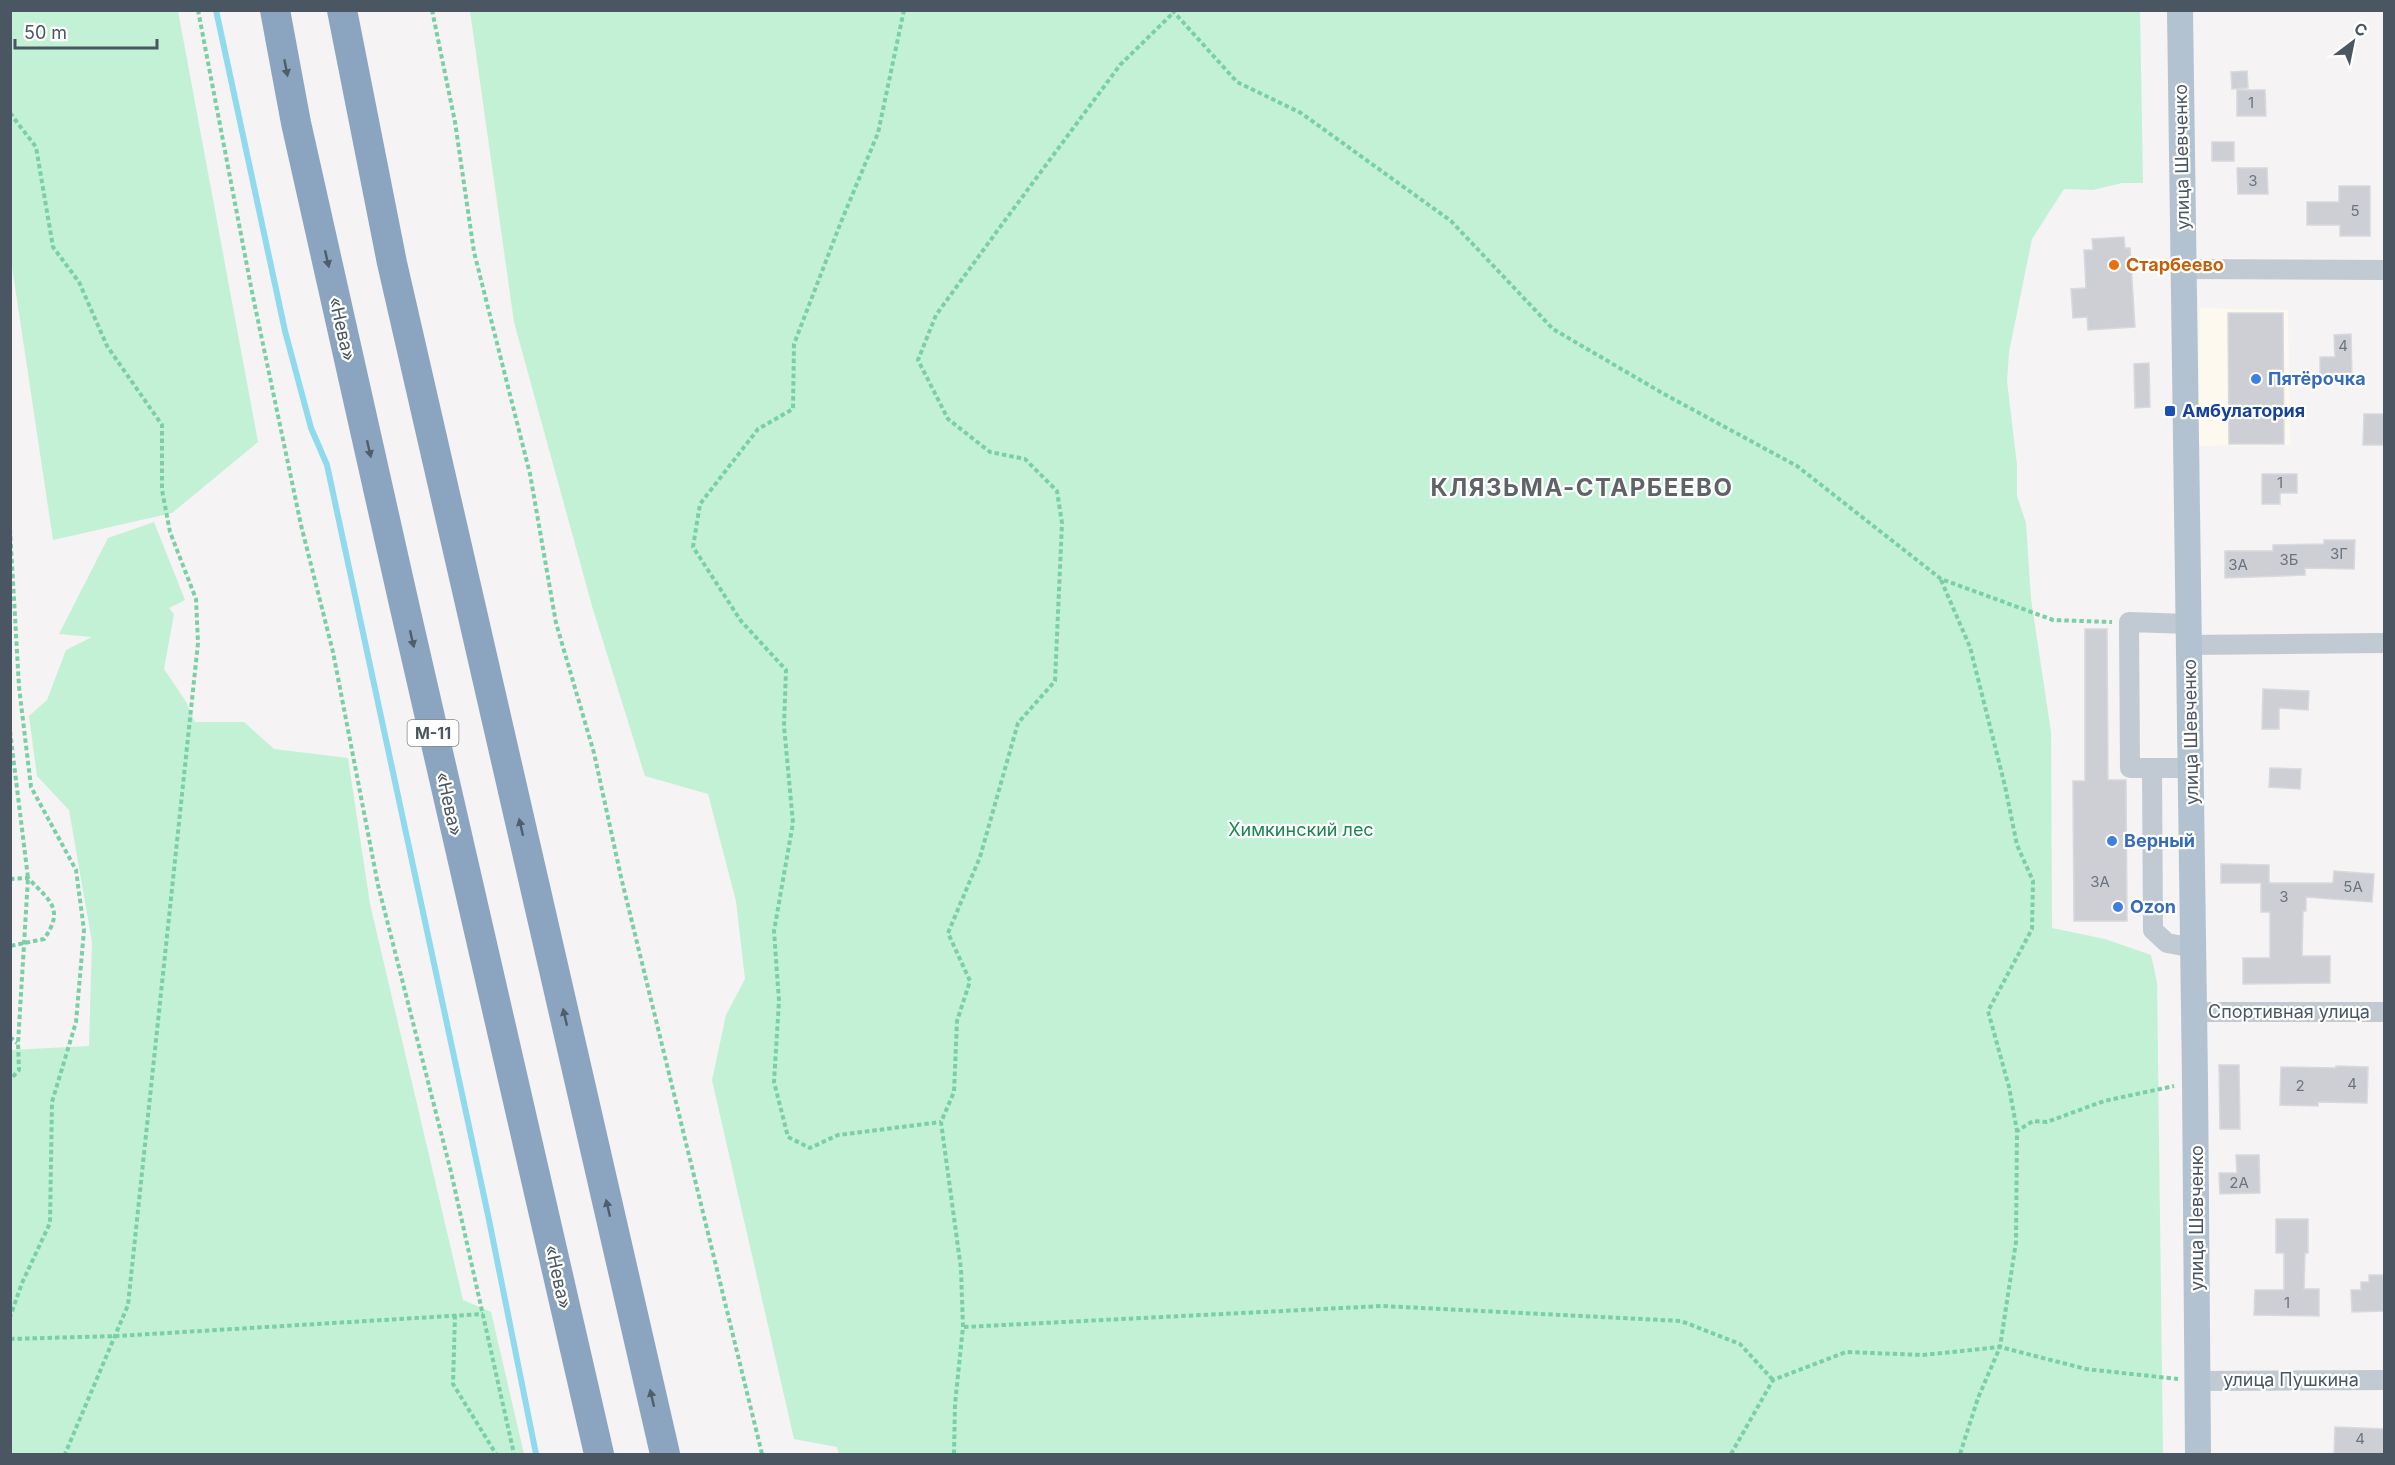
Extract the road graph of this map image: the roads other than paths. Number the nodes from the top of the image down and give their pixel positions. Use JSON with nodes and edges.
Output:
{"nodes":[{"id":1,"x":275,"y":10,"type":"edge"},
{"id":2,"x":342,"y":10,"type":"edge"},
{"id":3,"x":2180,"y":10,"type":"edge"},
{"id":4,"x":2184,"y":269,"type":"junction"},
{"id":5,"x":2385,"y":270,"type":"edge"},
{"id":6,"x":2189,"y":635,"type":"junction"},
{"id":7,"x":2385,"y":643,"type":"edge"},
{"id":8,"x":2152,"y":768,"type":"junction"},
{"id":9,"x":2191,"y":768,"type":"junction"},
{"id":10,"x":2194,"y":948,"type":"junction"},
{"id":11,"x":2194,"y":1012,"type":"junction"},
{"id":12,"x":2385,"y":1012,"type":"edge"},
{"id":13,"x":2385,"y":1380,"type":"edge"},
{"id":14,"x":2198,"y":1381,"type":"junction"},
{"id":15,"x":599,"y":1455,"type":"edge"},
{"id":16,"x":665,"y":1455,"type":"edge"},
{"id":17,"x":2198,"y":1455,"type":"edge"}],
"edges":[{"from":1,"to":15,"type":"highway","name":"«Нева»","number":"М-11","one_way":true},
{"from":16,"to":2,"type":"highway","one_way":true},
{"from":3,"to":4,"type":"main road","name":"улица Шевченко"},
{"from":4,"to":5,"type":"street"},
{"from":4,"to":6,"type":"main road","name":"улица Шевченко"},
{"from":6,"to":7,"type":"street"},
{"from":6,"to":8,"type":"street"},
{"from":6,"to":9,"type":"main road","name":"улица Шевченко"},
{"from":8,"to":9,"type":"street"},
{"from":8,"to":10,"type":"street"},
{"from":9,"to":10,"type":"main road","name":"улица Шевченко"},
{"from":10,"to":11,"type":"main road","name":"улица Шевченко"},
{"from":11,"to":12,"type":"street","name":"Спортивная улица"},
{"from":11,"to":14,"type":"main road","name":"улица Шевченко"},
{"from":13,"to":14,"type":"street","name":"улица Пушкина"},
{"from":14,"to":17,"type":"main road","name":"улица Шевченко"}]}
